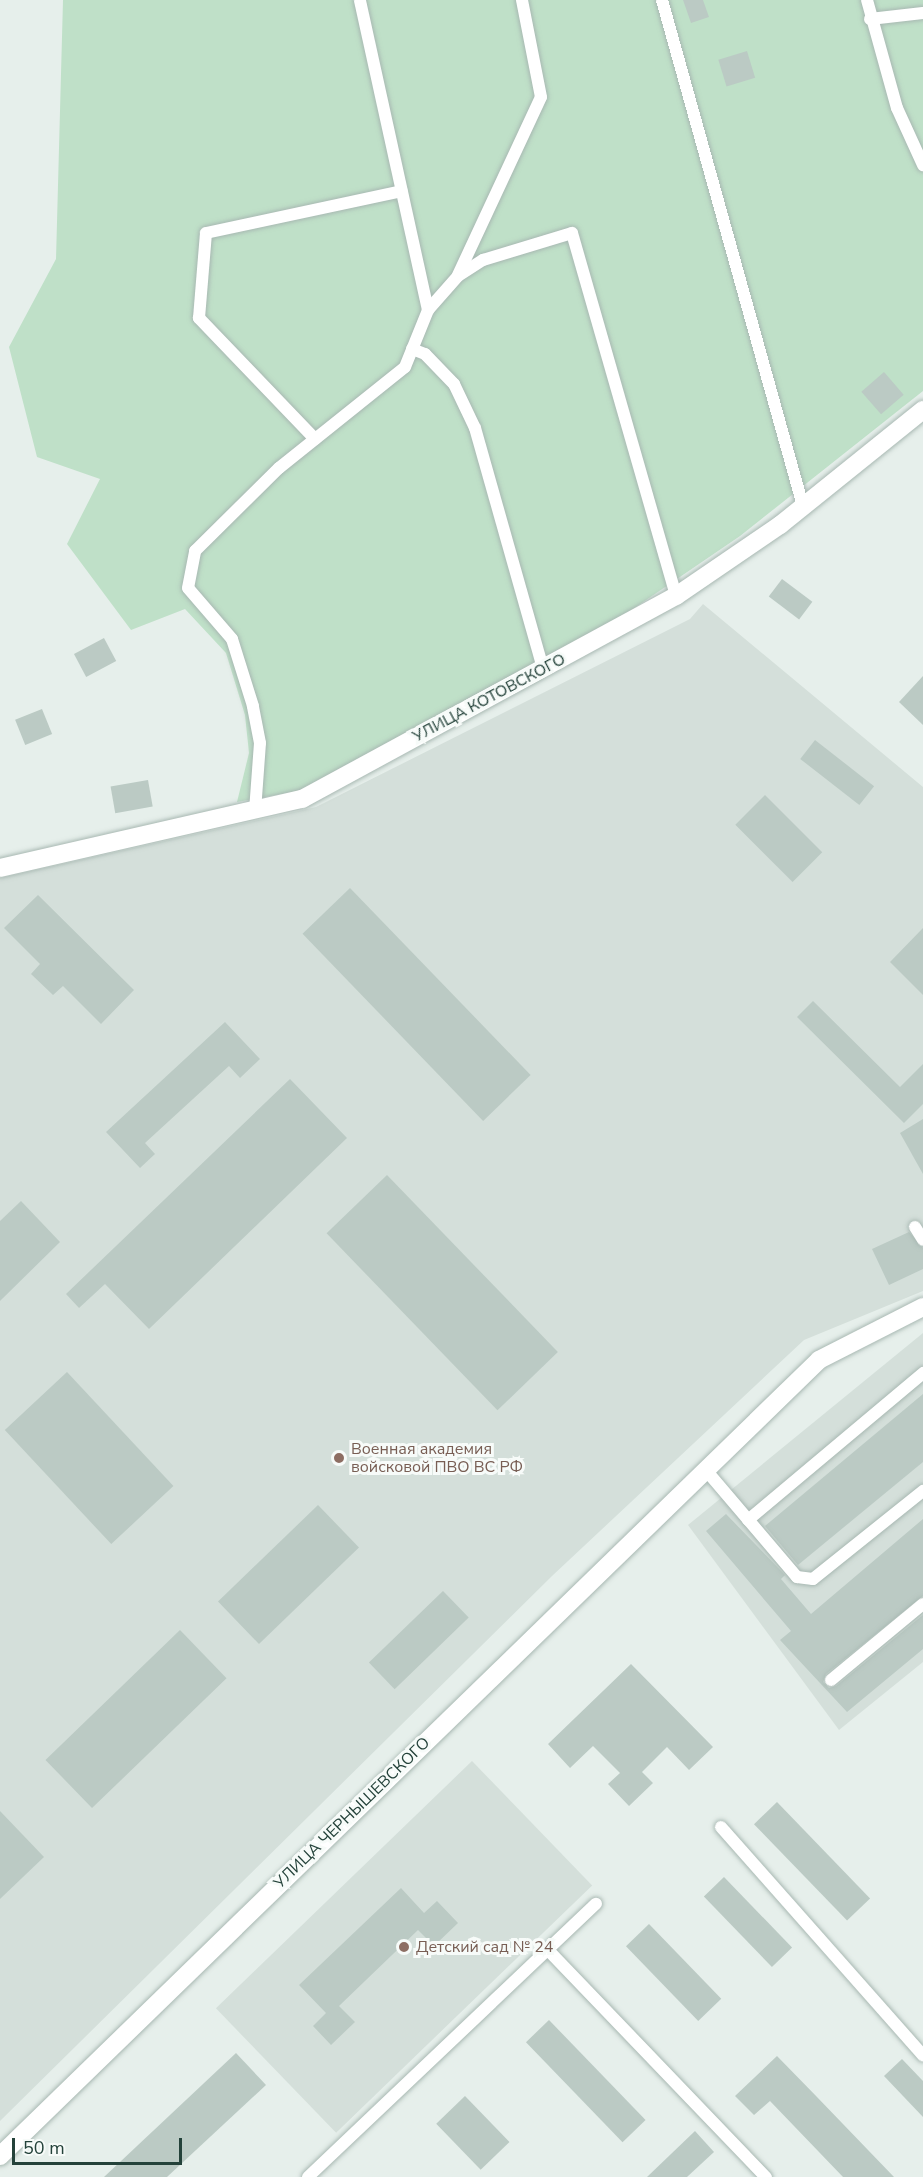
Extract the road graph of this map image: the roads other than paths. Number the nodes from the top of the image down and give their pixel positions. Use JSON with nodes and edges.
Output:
{"nodes":[{"id":1,"x":360,"y":0,"type":"edge"},
{"id":2,"x":522,"y":0,"type":"edge"},
{"id":3,"x":662,"y":0,"type":"edge"},
{"id":4,"x":867,"y":0,"type":"edge"},
{"id":5,"x":923,"y":13,"type":"edge"},
{"id":6,"x":870,"y":19,"type":"junction"},
{"id":7,"x":923,"y":165,"type":"edge"},
{"id":8,"x":402,"y":191,"type":"junction"},
{"id":9,"x":458,"y":276,"type":"junction"},
{"id":10,"x":428,"y":310,"type":"junction"},
{"id":11,"x":412,"y":349,"type":"junction"},
{"id":12,"x":923,"y":410,"type":"edge"},
{"id":13,"x":315,"y":439,"type":"junction"},
{"id":14,"x":803,"y":506,"type":"junction"},
{"id":15,"x":676,"y":596,"type":"junction"},
{"id":16,"x":543,"y":669,"type":"junction"},
{"id":17,"x":255,"y":812,"type":"junction"},
{"id":18,"x":0,"y":868,"type":"edge"},
{"id":19,"x":915,"y":1227,"type":"dead end"},
{"id":20,"x":923,"y":1240,"type":"edge"},
{"id":21,"x":923,"y":1307,"type":"edge"},
{"id":22,"x":923,"y":1373,"type":"edge"},
{"id":23,"x":705,"y":1469,"type":"junction"},
{"id":24,"x":923,"y":1491,"type":"edge"},
{"id":25,"x":748,"y":1520,"type":"junction"},
{"id":26,"x":923,"y":1604,"type":"edge"},
{"id":27,"x":831,"y":1680,"type":"dead end"},
{"id":28,"x":721,"y":1827,"type":"dead end"},
{"id":29,"x":596,"y":1904,"type":"dead end"},
{"id":30,"x":548,"y":1950,"type":"junction"},
{"id":31,"x":923,"y":2055,"type":"edge"},
{"id":32,"x":0,"y":2156,"type":"edge"},
{"id":33,"x":308,"y":2177,"type":"edge"},
{"id":34,"x":766,"y":2177,"type":"edge"}],
"edges":[{"from":1,"to":8,"type":"lane"},
{"from":2,"to":9,"type":"lane"},
{"from":3,"to":14,"type":"lane"},
{"from":4,"to":6,"type":"lane"},
{"from":5,"to":6,"type":"lane"},
{"from":6,"to":7,"type":"lane"},
{"from":8,"to":10,"type":"lane"},
{"from":8,"to":13,"type":"lane"},
{"from":9,"to":10,"type":"lane"},
{"from":9,"to":15,"type":"lane"},
{"from":10,"to":11,"type":"lane"},
{"from":11,"to":13,"type":"lane"},
{"from":11,"to":16,"type":"lane"},
{"from":12,"to":14,"type":"street","name":"УЛИЦА КОТОВСКОГО"},
{"from":13,"to":17,"type":"lane"},
{"from":14,"to":15,"type":"street","name":"УЛИЦА КОТОВСКОГО"},
{"from":15,"to":16,"type":"street","name":"УЛИЦА КОТОВСКОГО"},
{"from":16,"to":17,"type":"street","name":"УЛИЦА КОТОВСКОГО"},
{"from":17,"to":18,"type":"street","name":"УЛИЦА КОТОВСКОГО"},
{"from":19,"to":20,"type":"lane"},
{"from":21,"to":23,"type":"street","name":"УЛИЦА ЧЕРНЫШЕВСКОГО"},
{"from":22,"to":25,"type":"lane"},
{"from":23,"to":25,"type":"lane"},
{"from":23,"to":32,"type":"street","name":"УЛИЦА ЧЕРНЫШЕВСКОГО"},
{"from":24,"to":25,"type":"lane"},
{"from":26,"to":27,"type":"lane"},
{"from":28,"to":31,"type":"lane"},
{"from":29,"to":30,"type":"lane"},
{"from":30,"to":33,"type":"lane"},
{"from":30,"to":34,"type":"lane"}]}
